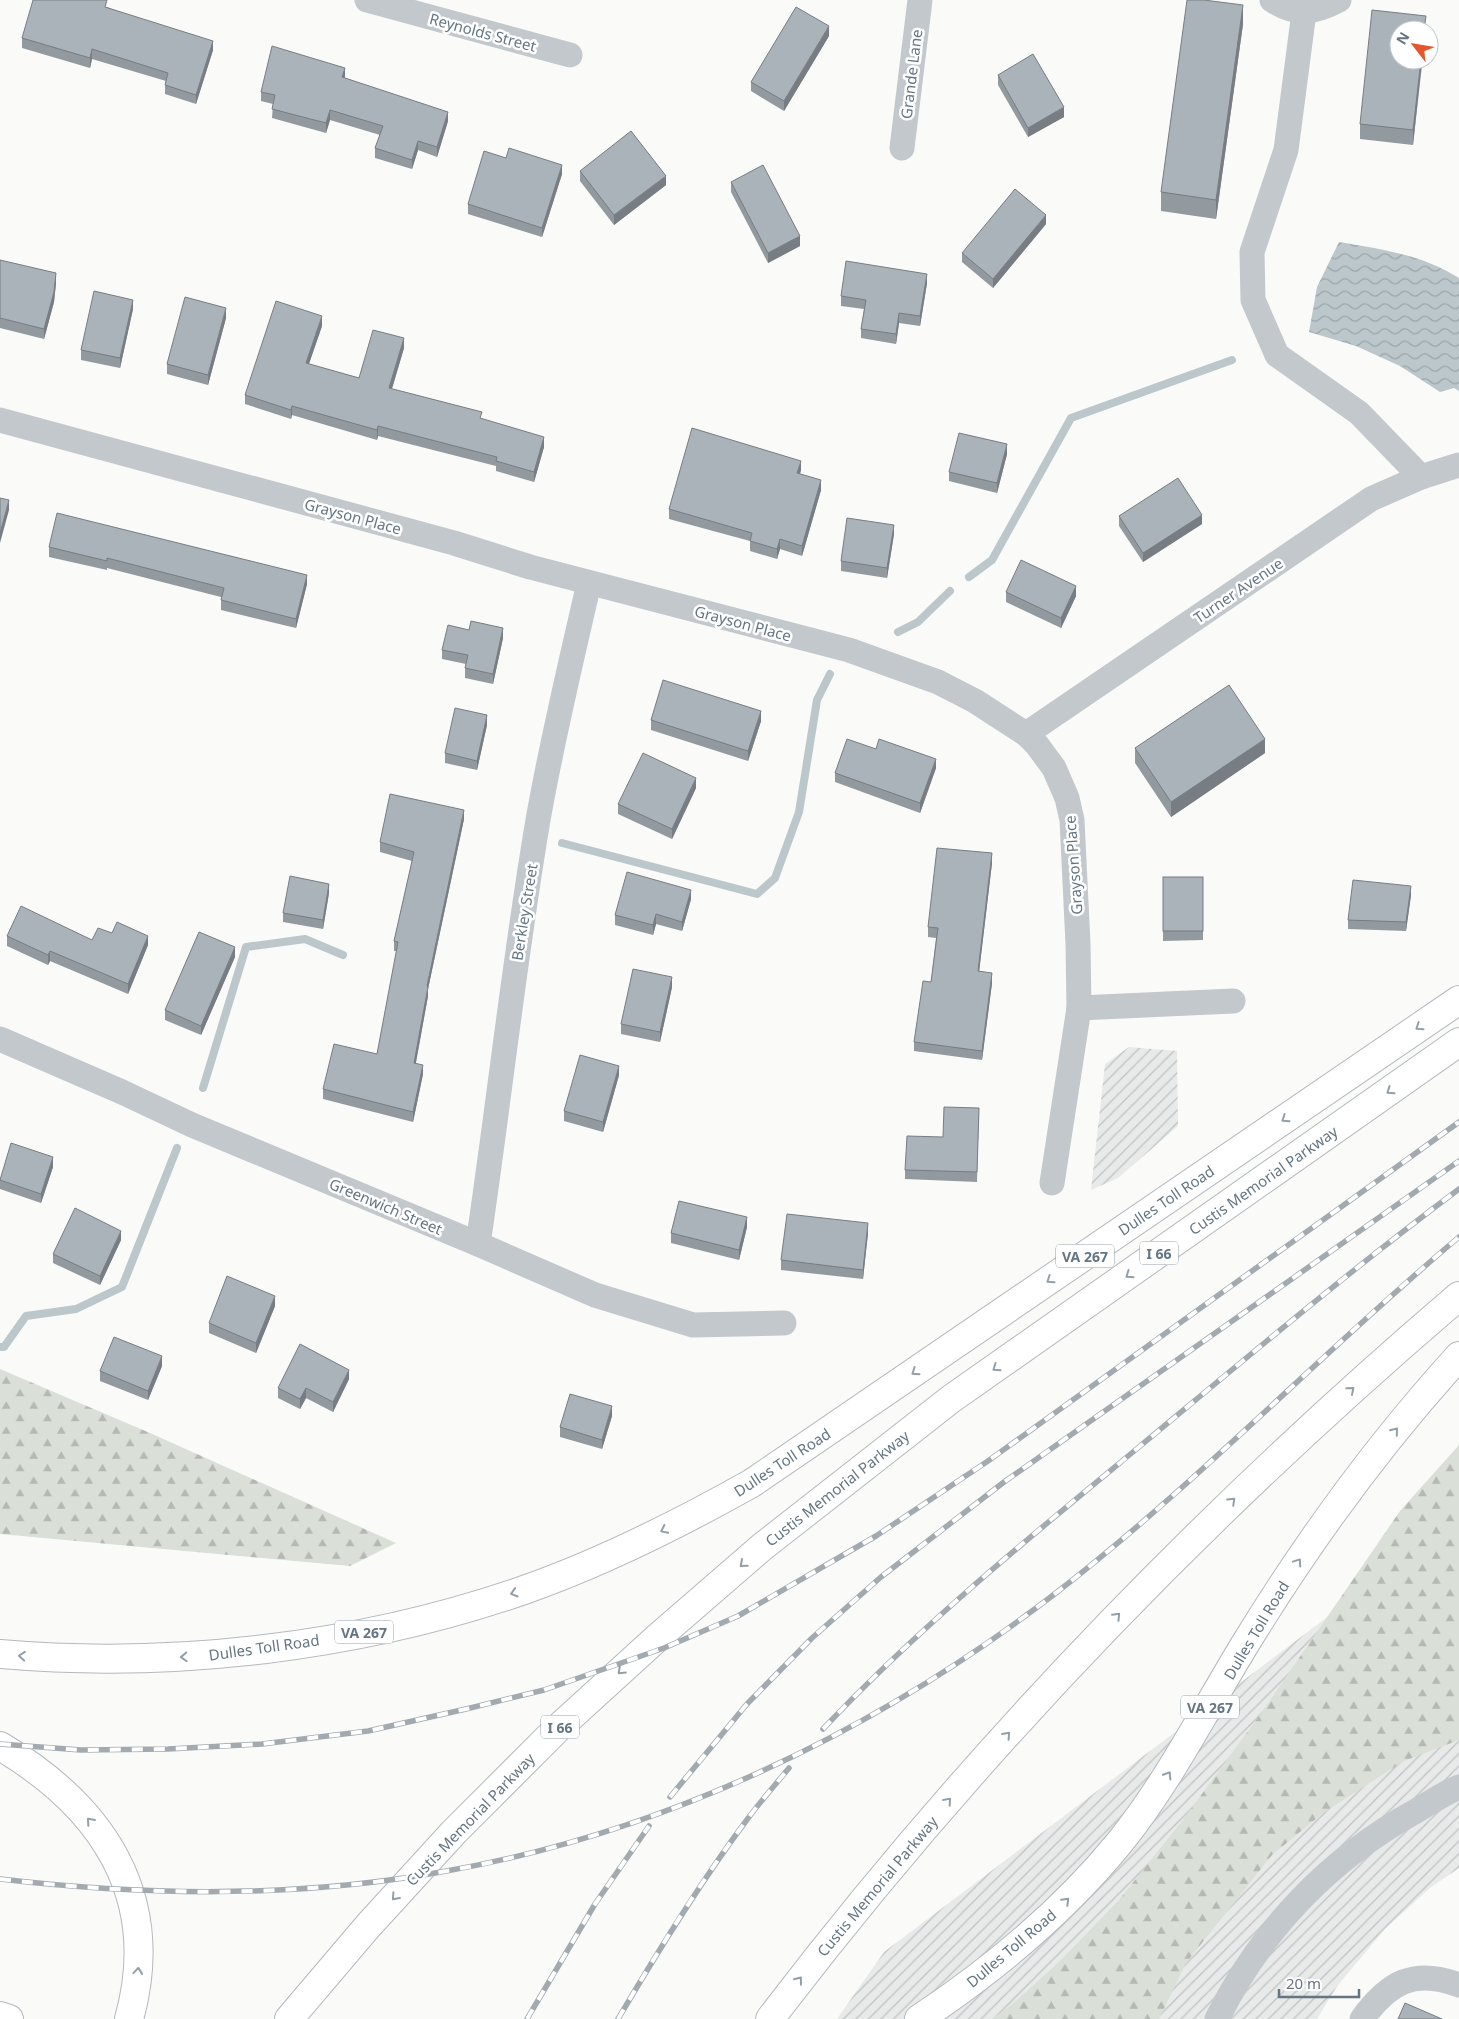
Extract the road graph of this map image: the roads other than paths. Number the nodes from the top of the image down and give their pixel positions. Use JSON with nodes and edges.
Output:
{"nodes":[{"id":1,"x":367,"y":0,"type":"edge"},
{"id":2,"x":920,"y":0,"type":"edge"},
{"id":3,"x":1272,"y":0,"type":"edge"},
{"id":4,"x":1339,"y":0,"type":"edge"},
{"id":5,"x":1304,"y":12,"type":"junction"},
{"id":6,"x":570,"y":55,"type":"dead end"},
{"id":7,"x":902,"y":148,"type":"dead end"},
{"id":8,"x":0,"y":420,"type":"edge"},
{"id":9,"x":1459,"y":465,"type":"edge"},
{"id":10,"x":1421,"y":477,"type":"junction"},
{"id":11,"x":589,"y":583,"type":"junction"},
{"id":12,"x":1026,"y":734,"type":"junction"},
{"id":13,"x":1459,"y":1000,"type":"edge"},
{"id":14,"x":1232,"y":1001,"type":"dead end"},
{"id":15,"x":1079,"y":1008,"type":"junction"},
{"id":16,"x":0,"y":1038,"type":"edge"},
{"id":17,"x":1459,"y":1042,"type":"edge"},
{"id":18,"x":1052,"y":1183,"type":"dead end"},
{"id":19,"x":478,"y":1244,"type":"junction"},
{"id":20,"x":1459,"y":1296,"type":"edge"},
{"id":21,"x":784,"y":1323,"type":"dead end"},
{"id":22,"x":1459,"y":1356,"type":"edge"},
{"id":23,"x":0,"y":1654,"type":"edge"},
{"id":24,"x":0,"y":1746,"type":"edge"},
{"id":25,"x":1459,"y":1787,"type":"edge"},
{"id":26,"x":1459,"y":1985,"type":"edge"},
{"id":27,"x":0,"y":2016,"type":"edge"},
{"id":28,"x":9,"y":2019,"type":"edge"},
{"id":29,"x":129,"y":2019,"type":"edge"},
{"id":30,"x":289,"y":2019,"type":"edge"},
{"id":31,"x":770,"y":2019,"type":"edge"},
{"id":32,"x":919,"y":2019,"type":"edge"},
{"id":33,"x":1216,"y":2019,"type":"edge"},
{"id":34,"x":1362,"y":2019,"type":"edge"}],
"edges":[{"from":1,"to":6,"type":"street","name":"Reynolds Street"},
{"from":2,"to":7,"type":"street","name":"Grande Lane"},
{"from":3,"to":5,"type":"street"},
{"from":4,"to":5,"type":"street"},
{"from":5,"to":10,"type":"street"},
{"from":8,"to":11,"type":"street","name":"Grayson Place"},
{"from":9,"to":10,"type":"street","name":"Turner Avenue"},
{"from":10,"to":12,"type":"street","name":"Turner Avenue"},
{"from":11,"to":12,"type":"street","name":"Grayson Place"},
{"from":11,"to":19,"type":"street","name":"Berkley Street"},
{"from":12,"to":15,"type":"street","name":"Grayson Place"},
{"from":13,"to":23,"type":"highway","name":"Dulles Toll Road","number":"VA 267","one_way":true},
{"from":14,"to":15,"type":"street"},
{"from":15,"to":18,"type":"street","name":"Grayson Place"},
{"from":16,"to":19,"type":"street","name":"Greenwich Street"},
{"from":17,"to":30,"type":"highway","name":"Custis Memorial Parkway","number":"I 66","one_way":true},
{"from":19,"to":21,"type":"street","name":"Greenwich Street"},
{"from":31,"to":20,"type":"highway","name":"Custis Memorial Parkway","one_way":true},
{"from":32,"to":22,"type":"highway","name":"Dulles Toll Road","number":"VA 267","one_way":true},
{"from":29,"to":24,"type":"highway","one_way":true},
{"from":25,"to":33,"type":"street"},
{"from":26,"to":34,"type":"street"},
{"from":27,"to":28,"type":"highway"}]}
